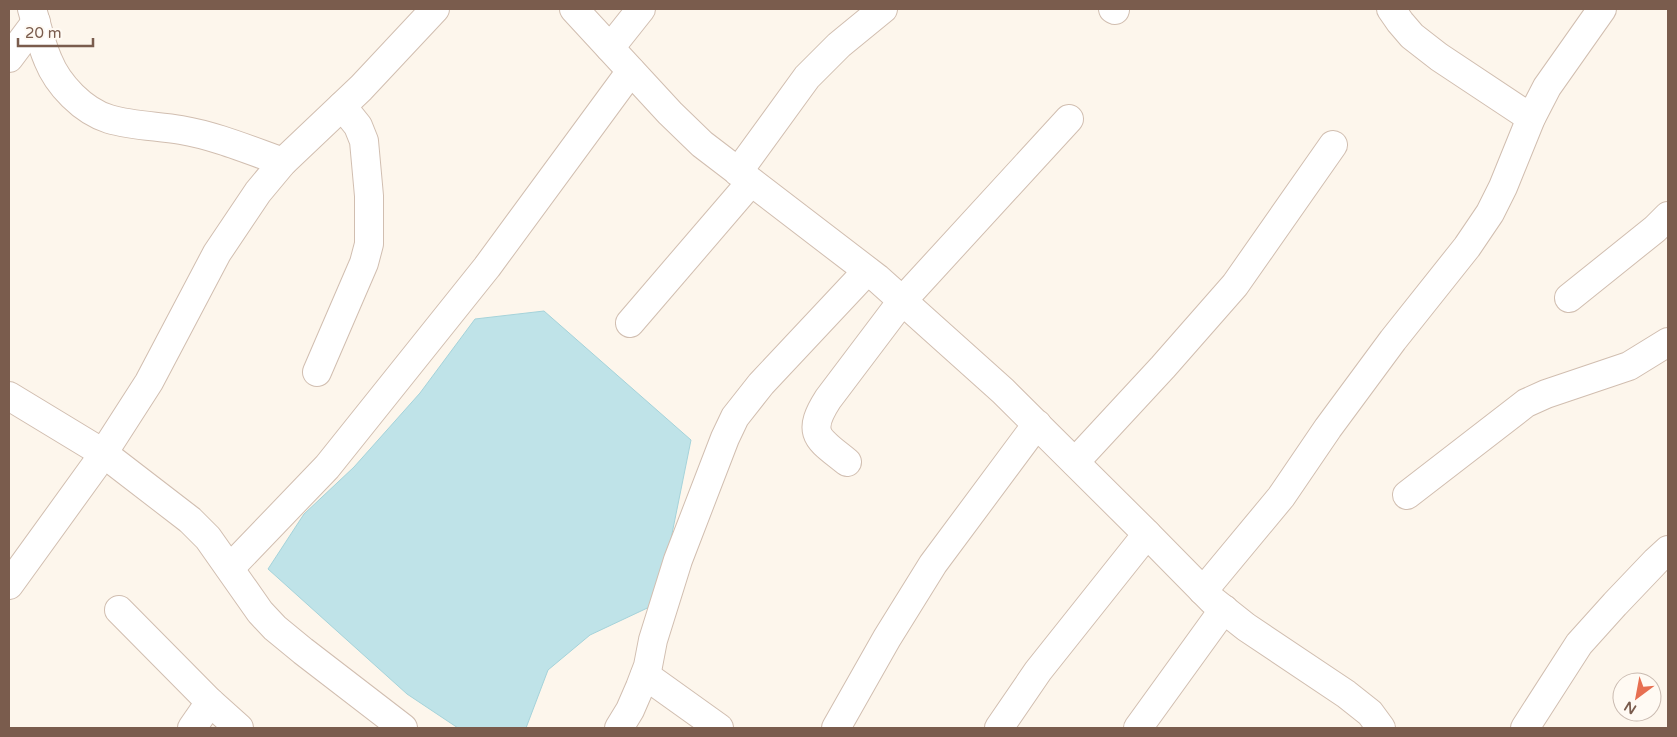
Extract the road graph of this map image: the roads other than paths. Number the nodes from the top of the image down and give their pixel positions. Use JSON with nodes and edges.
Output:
{"nodes":[{"id":1,"x":435,"y":9,"type":"edge"},
{"id":2,"x":574,"y":9,"type":"edge"},
{"id":3,"x":641,"y":9,"type":"edge"},
{"id":4,"x":883,"y":9,"type":"edge"},
{"id":5,"x":1391,"y":9,"type":"edge"},
{"id":6,"x":1602,"y":9,"type":"edge"},
{"id":7,"x":34,"y":15,"type":"edge"},
{"id":8,"x":610,"y":48,"type":"junction"},
{"id":9,"x":9,"y":58,"type":"edge"},
{"id":10,"x":631,"y":70,"type":"junction"},
{"id":11,"x":342,"y":106,"type":"junction"},
{"id":12,"x":1531,"y":118,"type":"junction"},
{"id":13,"x":1069,"y":119,"type":"dead end"},
{"id":14,"x":1334,"y":145,"type":"dead end"},
{"id":15,"x":283,"y":162,"type":"junction"},
{"id":16,"x":744,"y":177,"type":"junction"},
{"id":17,"x":1668,"y":216,"type":"edge"},
{"id":18,"x":867,"y":271,"type":"junction"},
{"id":19,"x":1569,"y":298,"type":"dead end"},
{"id":20,"x":902,"y":301,"type":"junction"},
{"id":21,"x":630,"y":323,"type":"dead end"},
{"id":22,"x":1668,"y":342,"type":"edge"},
{"id":23,"x":317,"y":372,"type":"dead end"},
{"id":24,"x":9,"y":396,"type":"edge"},
{"id":25,"x":1037,"y":424,"type":"junction"},
{"id":26,"x":103,"y":453,"type":"junction"},
{"id":27,"x":847,"y":462,"type":"dead end"},
{"id":28,"x":1075,"y":462,"type":"junction"},
{"id":29,"x":1407,"y":495,"type":"dead end"},
{"id":30,"x":1147,"y":534,"type":"junction"},
{"id":31,"x":1668,"y":550,"type":"edge"},
{"id":32,"x":230,"y":568,"type":"junction"},
{"id":33,"x":9,"y":585,"type":"edge"},
{"id":34,"x":1204,"y":591,"type":"junction"},
{"id":35,"x":1224,"y":609,"type":"junction"},
{"id":36,"x":119,"y":610,"type":"dead end"},
{"id":37,"x":645,"y":675,"type":"junction"},
{"id":38,"x":210,"y":702,"type":"junction"},
{"id":39,"x":192,"y":728,"type":"edge"},
{"id":40,"x":239,"y":728,"type":"edge"},
{"id":41,"x":403,"y":728,"type":"edge"},
{"id":42,"x":619,"y":728,"type":"edge"},
{"id":43,"x":719,"y":728,"type":"edge"},
{"id":44,"x":836,"y":728,"type":"edge"},
{"id":45,"x":999,"y":728,"type":"edge"},
{"id":46,"x":1138,"y":728,"type":"edge"},
{"id":47,"x":1381,"y":728,"type":"edge"},
{"id":48,"x":1525,"y":728,"type":"edge"}],
"edges":[{"from":1,"to":11,"type":"street"},
{"from":2,"to":8,"type":"street"},
{"from":3,"to":8,"type":"street"},
{"from":4,"to":16,"type":"street"},
{"from":5,"to":12,"type":"street"},
{"from":6,"to":12,"type":"street"},
{"from":7,"to":9,"type":"street"},
{"from":7,"to":15,"type":"street"},
{"from":8,"to":10,"type":"street"},
{"from":10,"to":16,"type":"street"},
{"from":10,"to":32,"type":"street"},
{"from":11,"to":15,"type":"street"},
{"from":11,"to":23,"type":"street"},
{"from":12,"to":34,"type":"street"},
{"from":13,"to":20,"type":"street"},
{"from":14,"to":28,"type":"street"},
{"from":15,"to":26,"type":"street"},
{"from":16,"to":18,"type":"street"},
{"from":16,"to":21,"type":"street"},
{"from":17,"to":19,"type":"street"},
{"from":18,"to":20,"type":"street"},
{"from":18,"to":37,"type":"street"},
{"from":20,"to":25,"type":"street"},
{"from":20,"to":27,"type":"street"},
{"from":22,"to":29,"type":"street"},
{"from":24,"to":26,"type":"street"},
{"from":25,"to":28,"type":"street"},
{"from":25,"to":44,"type":"street"},
{"from":26,"to":32,"type":"street"},
{"from":26,"to":33,"type":"street"},
{"from":28,"to":30,"type":"street"},
{"from":30,"to":34,"type":"street"},
{"from":30,"to":45,"type":"street"},
{"from":31,"to":48,"type":"street"},
{"from":32,"to":41,"type":"street"},
{"from":34,"to":35,"type":"street"},
{"from":35,"to":46,"type":"street"},
{"from":35,"to":47,"type":"street"},
{"from":36,"to":38,"type":"street"},
{"from":37,"to":42,"type":"street"},
{"from":37,"to":43,"type":"street"},
{"from":38,"to":39,"type":"street"},
{"from":38,"to":40,"type":"street"}]}
